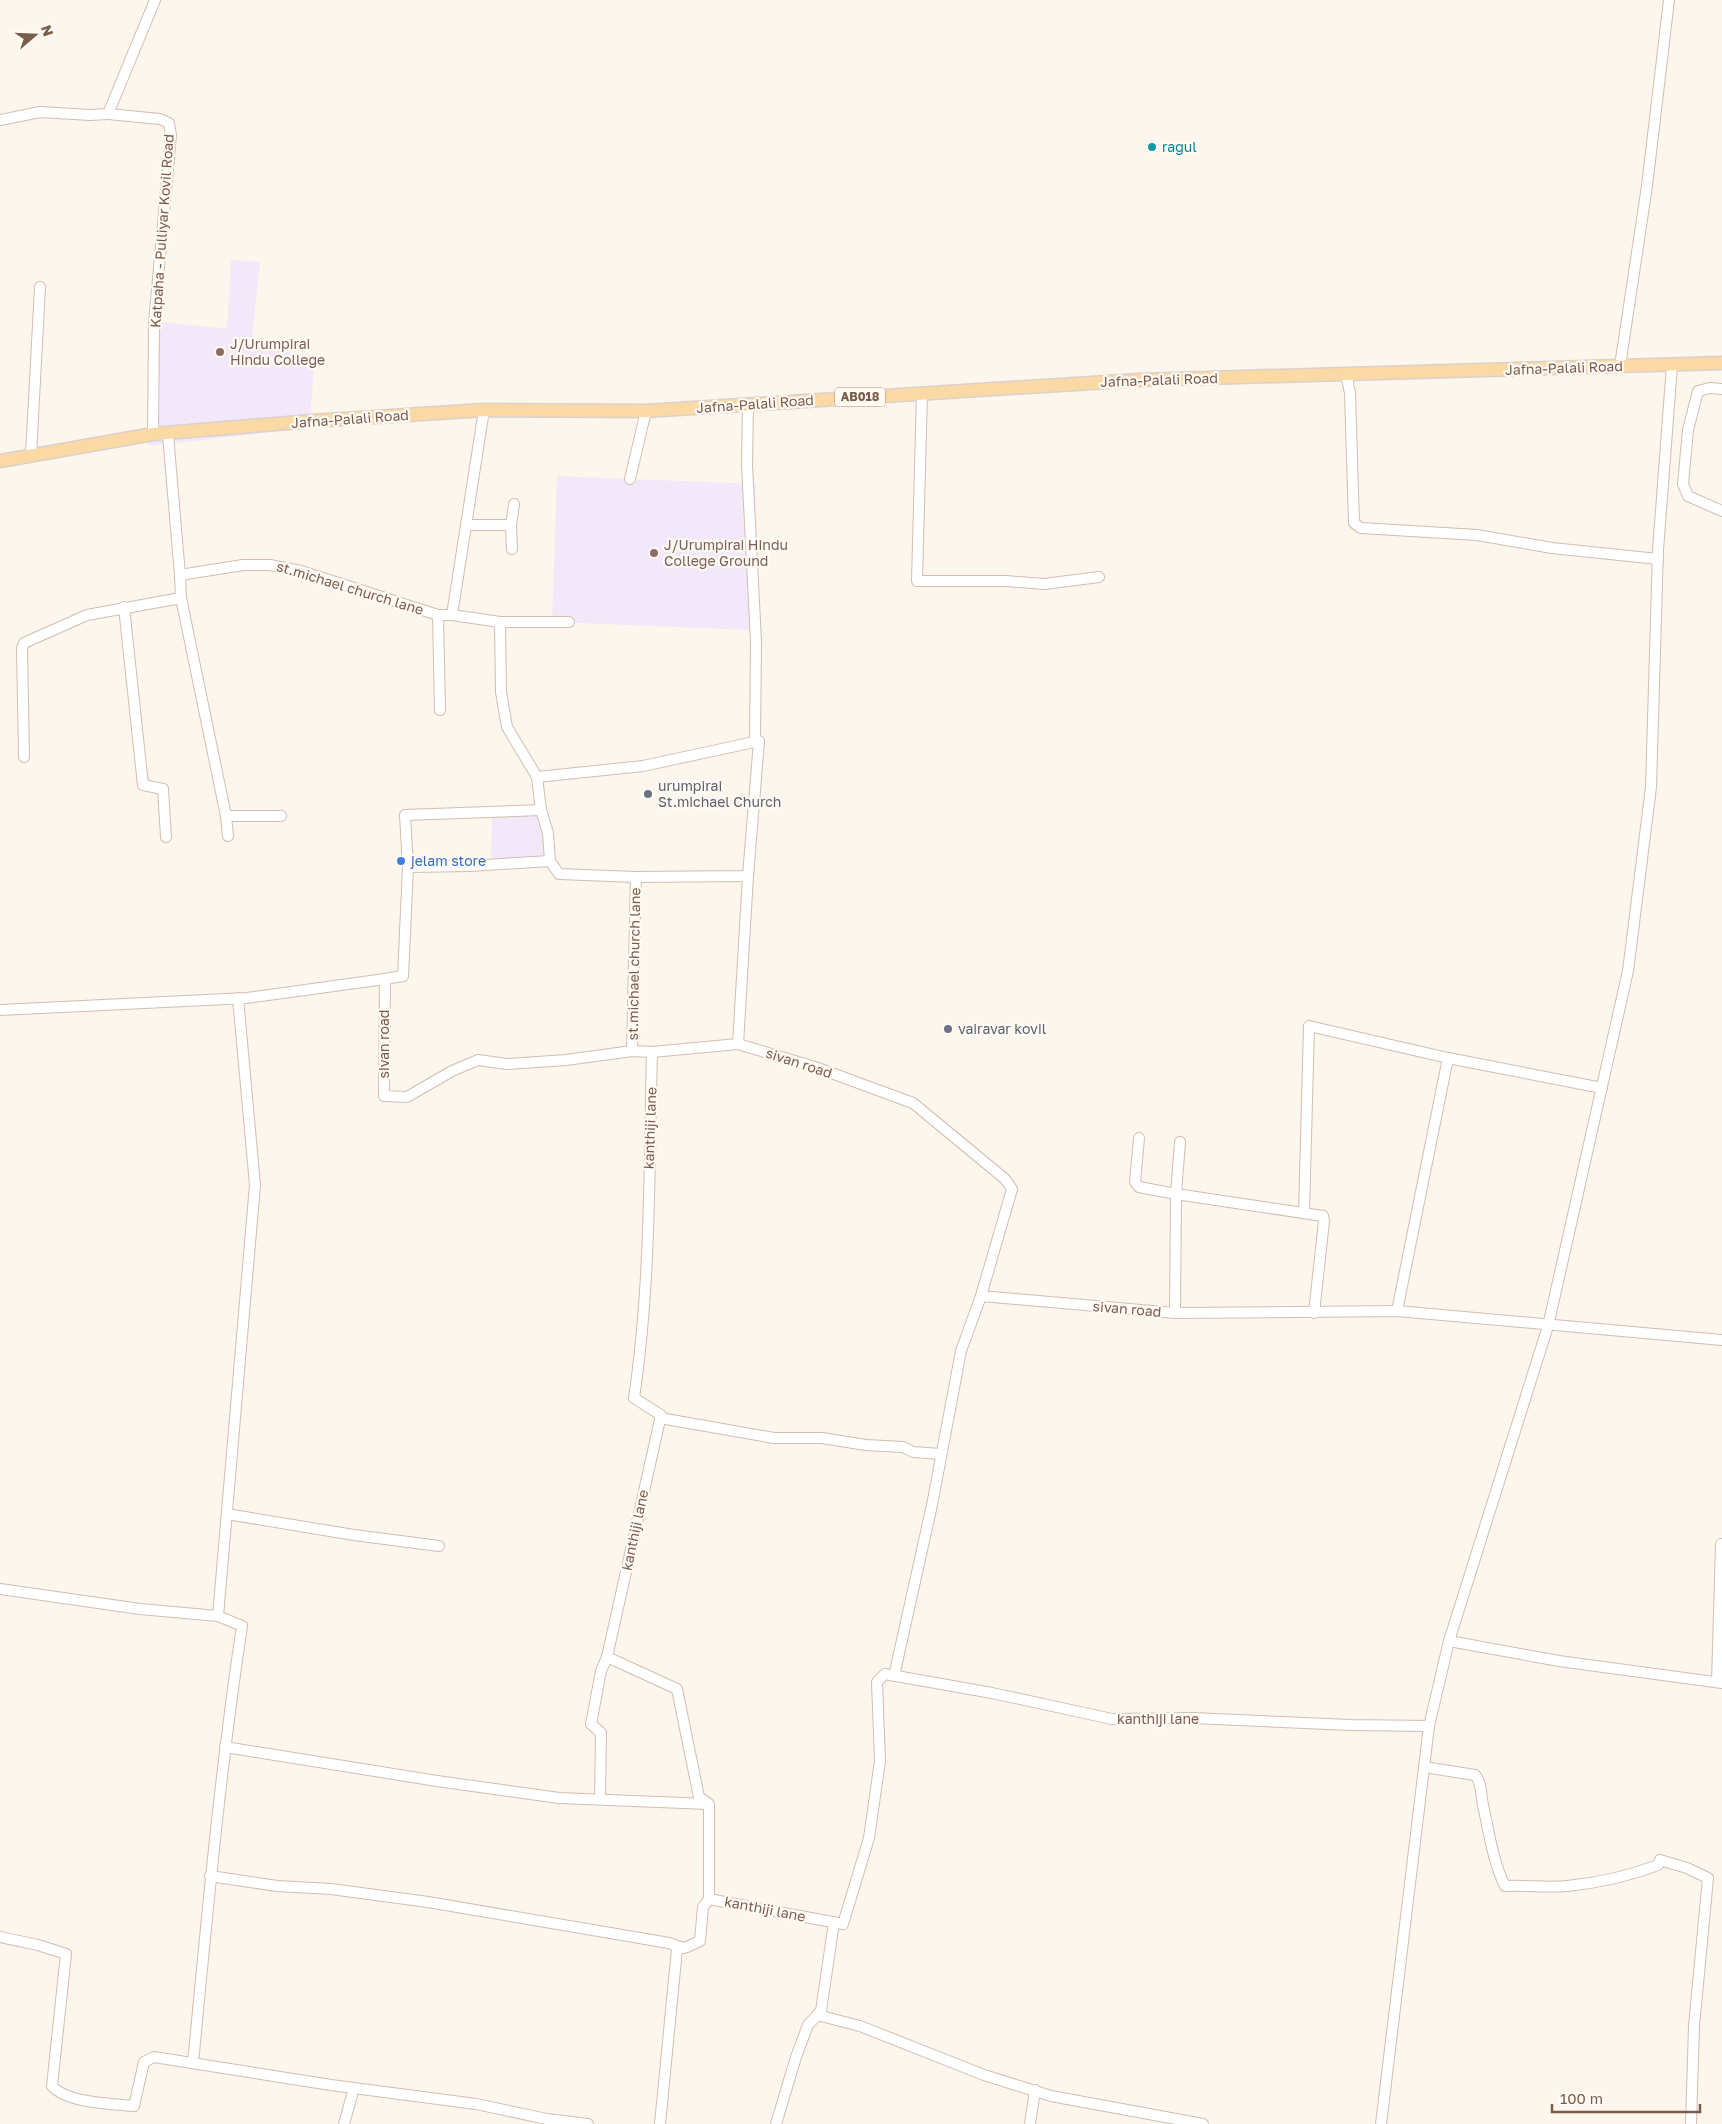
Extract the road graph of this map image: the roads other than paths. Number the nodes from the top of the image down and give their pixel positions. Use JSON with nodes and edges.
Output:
{"nodes":[{"id":1,"x":155,"y":0,"type":"edge"},
{"id":2,"x":1669,"y":0,"type":"edge"},
{"id":3,"x":108,"y":114,"type":"junction"},
{"id":4,"x":0,"y":120,"type":"edge"},
{"id":5,"x":40,"y":287,"type":"dead end"},
{"id":6,"x":1722,"y":363,"type":"edge"},
{"id":7,"x":1672,"y":365,"type":"junction"},
{"id":8,"x":1620,"y":366,"type":"junction"},
{"id":9,"x":1346,"y":374,"type":"junction"},
{"id":10,"x":1722,"y":389,"type":"edge"},
{"id":11,"x":922,"y":393,"type":"junction"},
{"id":12,"x":748,"y":404,"type":"junction"},
{"id":13,"x":484,"y":410,"type":"junction"},
{"id":14,"x":646,"y":411,"type":"junction"},
{"id":15,"x":153,"y":434,"type":"junction"},
{"id":16,"x":168,"y":435,"type":"junction"},
{"id":17,"x":31,"y":455,"type":"junction"},
{"id":18,"x":0,"y":460,"type":"edge"},
{"id":19,"x":630,"y":478,"type":"dead end"},
{"id":20,"x":514,"y":504,"type":"dead end"},
{"id":21,"x":1722,"y":511,"type":"edge"},
{"id":22,"x":467,"y":525,"type":"junction"},
{"id":23,"x":511,"y":525,"type":"junction"},
{"id":24,"x":512,"y":549,"type":"dead end"},
{"id":25,"x":1658,"y":559,"type":"junction"},
{"id":26,"x":180,"y":575,"type":"junction"},
{"id":27,"x":1099,"y":577,"type":"dead end"},
{"id":28,"x":181,"y":598,"type":"junction"},
{"id":29,"x":124,"y":607,"type":"junction"},
{"id":30,"x":438,"y":615,"type":"junction"},
{"id":31,"x":452,"y":615,"type":"junction"},
{"id":32,"x":500,"y":622,"type":"junction"},
{"id":33,"x":569,"y":622,"type":"dead end"},
{"id":34,"x":440,"y":710,"type":"dead end"},
{"id":35,"x":755,"y":742,"type":"junction"},
{"id":36,"x":24,"y":757,"type":"dead end"},
{"id":37,"x":537,"y":777,"type":"junction"},
{"id":38,"x":542,"y":810,"type":"junction"},
{"id":39,"x":226,"y":816,"type":"junction"},
{"id":40,"x":281,"y":816,"type":"dead end"},
{"id":41,"x":228,"y":836,"type":"dead end"},
{"id":42,"x":166,"y":837,"type":"dead end"},
{"id":43,"x":550,"y":861,"type":"junction"},
{"id":44,"x":408,"y":867,"type":"junction"},
{"id":45,"x":748,"y":876,"type":"junction"},
{"id":46,"x":636,"y":877,"type":"junction"},
{"id":47,"x":385,"y":979,"type":"junction"},
{"id":48,"x":238,"y":998,"type":"junction"},
{"id":49,"x":0,"y":1010,"type":"edge"},
{"id":50,"x":738,"y":1044,"type":"junction"},
{"id":51,"x":632,"y":1051,"type":"junction"},
{"id":52,"x":652,"y":1052,"type":"junction"},
{"id":53,"x":1448,"y":1058,"type":"junction"},
{"id":54,"x":1602,"y":1088,"type":"junction"},
{"id":55,"x":1139,"y":1138,"type":"dead end"},
{"id":56,"x":1180,"y":1142,"type":"dead end"},
{"id":57,"x":1176,"y":1194,"type":"junction"},
{"id":58,"x":1304,"y":1213,"type":"junction"},
{"id":59,"x":981,"y":1296,"type":"junction"},
{"id":60,"x":1397,"y":1311,"type":"junction"},
{"id":61,"x":1175,"y":1313,"type":"junction"},
{"id":62,"x":1314,"y":1313,"type":"junction"},
{"id":63,"x":1548,"y":1326,"type":"junction"},
{"id":64,"x":1722,"y":1340,"type":"edge"},
{"id":65,"x":660,"y":1418,"type":"junction"},
{"id":66,"x":941,"y":1454,"type":"junction"},
{"id":67,"x":228,"y":1514,"type":"junction"},
{"id":68,"x":1721,"y":1544,"type":"edge"},
{"id":69,"x":439,"y":1546,"type":"dead end"},
{"id":70,"x":0,"y":1589,"type":"edge"},
{"id":71,"x":218,"y":1616,"type":"junction"},
{"id":72,"x":1449,"y":1641,"type":"junction"},
{"id":73,"x":607,"y":1657,"type":"junction"},
{"id":74,"x":894,"y":1676,"type":"junction"},
{"id":75,"x":1719,"y":1682,"type":"edge"},
{"id":76,"x":1429,"y":1726,"type":"junction"},
{"id":77,"x":225,"y":1747,"type":"junction"},
{"id":78,"x":1424,"y":1767,"type":"junction"},
{"id":79,"x":600,"y":1799,"type":"junction"},
{"id":80,"x":709,"y":1804,"type":"junction"},
{"id":81,"x":210,"y":1876,"type":"junction"},
{"id":82,"x":709,"y":1898,"type":"junction"},
{"id":83,"x":834,"y":1922,"type":"junction"},
{"id":84,"x":0,"y":1937,"type":"edge"},
{"id":85,"x":683,"y":1948,"type":"junction"},
{"id":86,"x":817,"y":2016,"type":"junction"},
{"id":87,"x":193,"y":2063,"type":"junction"},
{"id":88,"x":354,"y":2088,"type":"junction"},
{"id":89,"x":1035,"y":2090,"type":"junction"},
{"id":90,"x":344,"y":2124,"type":"edge"},
{"id":91,"x":588,"y":2124,"type":"edge"},
{"id":92,"x":660,"y":2124,"type":"edge"},
{"id":93,"x":776,"y":2124,"type":"edge"},
{"id":94,"x":1030,"y":2124,"type":"edge"},
{"id":95,"x":1204,"y":2124,"type":"edge"},
{"id":96,"x":1381,"y":2124,"type":"edge"},
{"id":97,"x":1691,"y":2124,"type":"edge"}],
"edges":[{"from":1,"to":3,"type":"street"},
{"from":2,"to":8,"type":"street"},
{"from":3,"to":4,"type":"street"},
{"from":3,"to":15,"type":"street","name":"Katpaha - Pulliyar Kovil Road"},
{"from":5,"to":17,"type":"street"},
{"from":6,"to":7,"type":"main road","name":"Jafna-Palali Road","number":"AB018"},
{"from":7,"to":8,"type":"main road","name":"Jafna-Palali Road","number":"AB018"},
{"from":7,"to":25,"type":"street"},
{"from":8,"to":9,"type":"main road","name":"Jafna-Palali Road","number":"AB018"},
{"from":9,"to":11,"type":"main road","name":"Jafna-Palali Road","number":"AB018"},
{"from":9,"to":25,"type":"street"},
{"from":10,"to":21,"type":"street"},
{"from":11,"to":12,"type":"main road","name":"Jafna-Palali Road","number":"AB018"},
{"from":11,"to":27,"type":"street"},
{"from":12,"to":14,"type":"main road","name":"Jafna-Palali Road","number":"AB018"},
{"from":12,"to":35,"type":"street"},
{"from":13,"to":14,"type":"main road","name":"Jafna-Palali Road","number":"AB018"},
{"from":13,"to":16,"type":"main road","name":"Jafna-Palali Road","number":"AB018"},
{"from":13,"to":22,"type":"street"},
{"from":14,"to":19,"type":"street"},
{"from":15,"to":16,"type":"main road","name":"Jafna-Palali Road","number":"AB018"},
{"from":15,"to":17,"type":"main road","name":"Jafna-Palali Road","number":"AB018"},
{"from":16,"to":26,"type":"street"},
{"from":17,"to":18,"type":"main road","name":"Jafna-Palali Road","number":"AB018"},
{"from":20,"to":23,"type":"street"},
{"from":22,"to":23,"type":"street"},
{"from":22,"to":31,"type":"street"},
{"from":23,"to":24,"type":"street"},
{"from":25,"to":54,"type":"street"},
{"from":26,"to":28,"type":"street"},
{"from":26,"to":30,"type":"street","name":"st.michael church lane"},
{"from":28,"to":29,"type":"street"},
{"from":28,"to":39,"type":"street"},
{"from":29,"to":36,"type":"street"},
{"from":29,"to":42,"type":"street"},
{"from":30,"to":31,"type":"street","name":"st.michael church lane"},
{"from":30,"to":34,"type":"street"},
{"from":31,"to":32,"type":"street","name":"st.michael church lane"},
{"from":32,"to":33,"type":"street","name":"st.michael church lane"},
{"from":32,"to":37,"type":"street"},
{"from":35,"to":37,"type":"street"},
{"from":35,"to":45,"type":"street"},
{"from":37,"to":38,"type":"street"},
{"from":38,"to":43,"type":"street"},
{"from":38,"to":44,"type":"street"},
{"from":39,"to":40,"type":"street"},
{"from":39,"to":41,"type":"street"},
{"from":43,"to":44,"type":"street"},
{"from":43,"to":46,"type":"street","name":"st.michael church lane"},
{"from":44,"to":47,"type":"street"},
{"from":45,"to":46,"type":"street","name":"st.michael church lane"},
{"from":45,"to":50,"type":"street"},
{"from":46,"to":51,"type":"street","name":"st.michael church lane"},
{"from":47,"to":48,"type":"street"},
{"from":47,"to":51,"type":"street","name":"sivan road"},
{"from":48,"to":49,"type":"street"},
{"from":48,"to":67,"type":"street"},
{"from":50,"to":52,"type":"street","name":"sivan road"},
{"from":50,"to":59,"type":"street","name":"sivan road"},
{"from":51,"to":52,"type":"street","name":"sivan road"},
{"from":52,"to":65,"type":"street","name":"kanthiji lane"},
{"from":53,"to":54,"type":"street"},
{"from":53,"to":58,"type":"street"},
{"from":53,"to":60,"type":"street"},
{"from":54,"to":63,"type":"street"},
{"from":55,"to":57,"type":"street"},
{"from":56,"to":57,"type":"street"},
{"from":57,"to":58,"type":"street"},
{"from":57,"to":61,"type":"street"},
{"from":58,"to":62,"type":"street"},
{"from":59,"to":61,"type":"street","name":"sivan road"},
{"from":59,"to":66,"type":"street"},
{"from":60,"to":62,"type":"street","name":"sivan road"},
{"from":60,"to":63,"type":"street","name":"sivan road"},
{"from":61,"to":62,"type":"street","name":"sivan road"},
{"from":63,"to":64,"type":"street","name":"sivan road"},
{"from":63,"to":72,"type":"street"},
{"from":65,"to":66,"type":"street"},
{"from":65,"to":73,"type":"street","name":"kanthiji lane"},
{"from":66,"to":74,"type":"street"},
{"from":67,"to":69,"type":"street"},
{"from":67,"to":71,"type":"street"},
{"from":68,"to":75,"type":"street"},
{"from":70,"to":71,"type":"street"},
{"from":71,"to":77,"type":"street"},
{"from":72,"to":75,"type":"street"},
{"from":72,"to":76,"type":"street"},
{"from":73,"to":79,"type":"street","name":"kanthiji lane"},
{"from":73,"to":80,"type":"street"},
{"from":74,"to":76,"type":"street","name":"kanthiji lane"},
{"from":74,"to":83,"type":"street"},
{"from":76,"to":78,"type":"street"},
{"from":77,"to":79,"type":"street"},
{"from":77,"to":81,"type":"street"},
{"from":78,"to":96,"type":"street"},
{"from":78,"to":97,"type":"street"},
{"from":79,"to":80,"type":"street"},
{"from":80,"to":82,"type":"street","name":"kanthiji lane"},
{"from":81,"to":85,"type":"street"},
{"from":81,"to":87,"type":"street"},
{"from":82,"to":83,"type":"street","name":"kanthiji lane"},
{"from":82,"to":85,"type":"street"},
{"from":83,"to":86,"type":"street"},
{"from":84,"to":87,"type":"street"},
{"from":85,"to":92,"type":"street"},
{"from":86,"to":89,"type":"street"},
{"from":86,"to":93,"type":"street"},
{"from":87,"to":88,"type":"street"},
{"from":88,"to":90,"type":"street"},
{"from":88,"to":91,"type":"street"},
{"from":89,"to":94,"type":"street"},
{"from":89,"to":95,"type":"street"}]}
